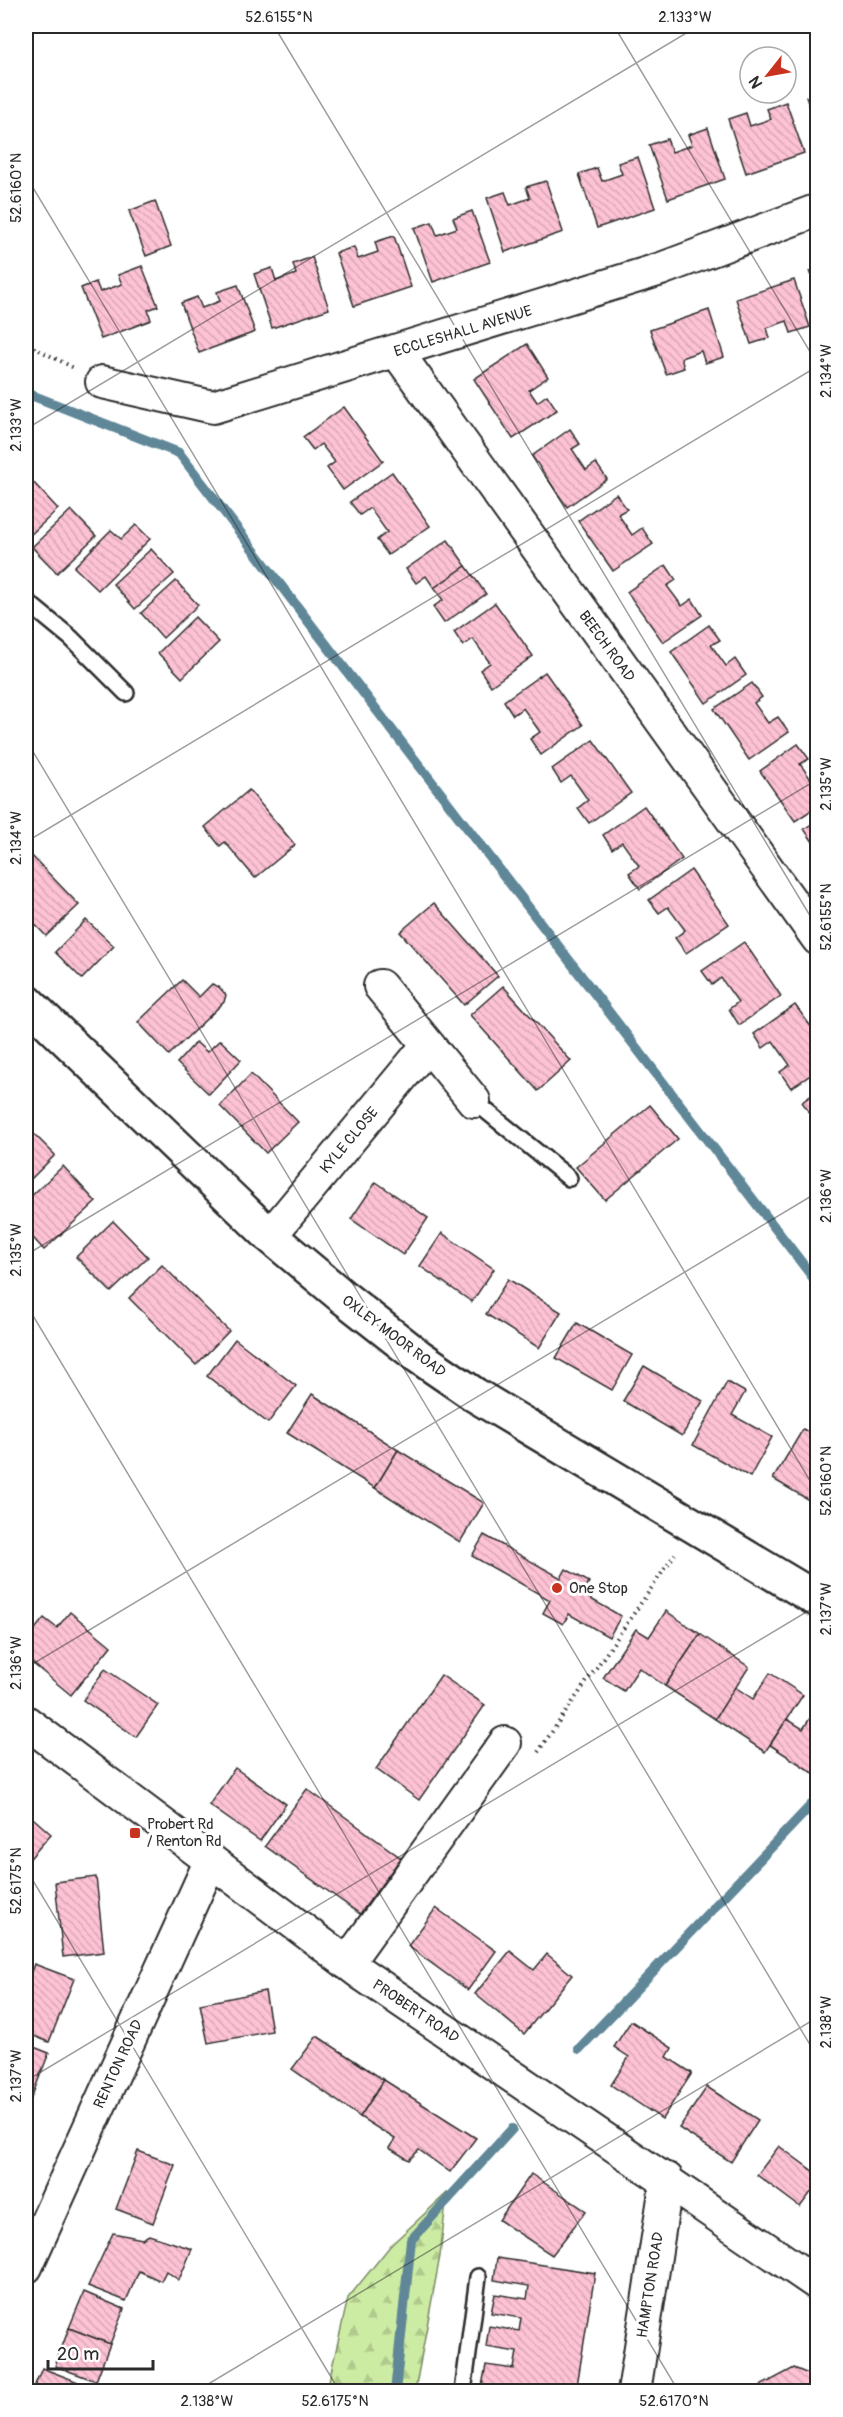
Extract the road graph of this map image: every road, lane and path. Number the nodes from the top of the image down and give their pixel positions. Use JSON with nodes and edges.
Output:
{"nodes":[{"id":1,"x":818,"y":210,"type":"edge"},
{"id":2,"x":26,"y":332,"type":"edge"},
{"id":3,"x":397,"y":352,"type":"junction"},
{"id":4,"x":102,"y":382,"type":"joint"},
{"id":5,"x":26,"y":601,"type":"edge"},
{"id":6,"x":126,"y":693,"type":"dead end"},
{"id":7,"x":818,"y":939,"type":"edge"},
{"id":8,"x":380,"y":986,"type":"dead end"},
{"id":9,"x":26,"y":1001,"type":"edge"},
{"id":10,"x":428,"y":1045,"type":"junction"},
{"id":11,"x":474,"y":1101,"type":"joint"},
{"id":12,"x":569,"y":1178,"type":"dead end"},
{"id":13,"x":270,"y":1236,"type":"junction"},
{"id":14,"x":818,"y":1600,"type":"edge"},
{"id":15,"x":26,"y":1722,"type":"edge"},
{"id":16,"x":505,"y":1743,"type":"dead end"},
{"id":17,"x":210,"y":1862,"type":"junction"},
{"id":18,"x":347,"y":1963,"type":"junction"},
{"id":19,"x":666,"y":2179,"type":"junction"},
{"id":20,"x":26,"y":2266,"type":"edge"},
{"id":21,"x":478,"y":2277,"type":"dead end"},
{"id":22,"x":818,"y":2284,"type":"edge"},
{"id":23,"x":463,"y":2391,"type":"edge"},
{"id":24,"x":634,"y":2391,"type":"edge"}],
"edges":[{"from":1,"to":3,"type":"street","name":"ECCLESHALL AVENUE"},
{"from":2,"to":4,"type":"path"},
{"from":3,"to":4,"type":"street","name":"ECCLESHALL AVENUE"},
{"from":3,"to":7,"type":"street","name":"BEECH ROAD"},
{"from":5,"to":6,"type":"lane"},
{"from":8,"to":10,"type":"street"},
{"from":9,"to":13,"type":"street","name":"OXLEY MOOR ROAD"},
{"from":10,"to":11,"type":"street"},
{"from":10,"to":13,"type":"street","name":"KYLE CLOSE"},
{"from":11,"to":12,"type":"lane"},
{"from":13,"to":14,"type":"street","name":"OXLEY MOOR ROAD"},
{"from":15,"to":17,"type":"street","name":"PROBERT ROAD"},
{"from":16,"to":18,"type":"street"},
{"from":17,"to":18,"type":"street","name":"PROBERT ROAD"},
{"from":17,"to":20,"type":"street","name":"RENTON ROAD"},
{"from":18,"to":19,"type":"street","name":"PROBERT ROAD"},
{"from":19,"to":22,"type":"street","name":"PROBERT ROAD"},
{"from":19,"to":24,"type":"street","name":"HAMPTON ROAD"},
{"from":21,"to":23,"type":"lane"}]}
